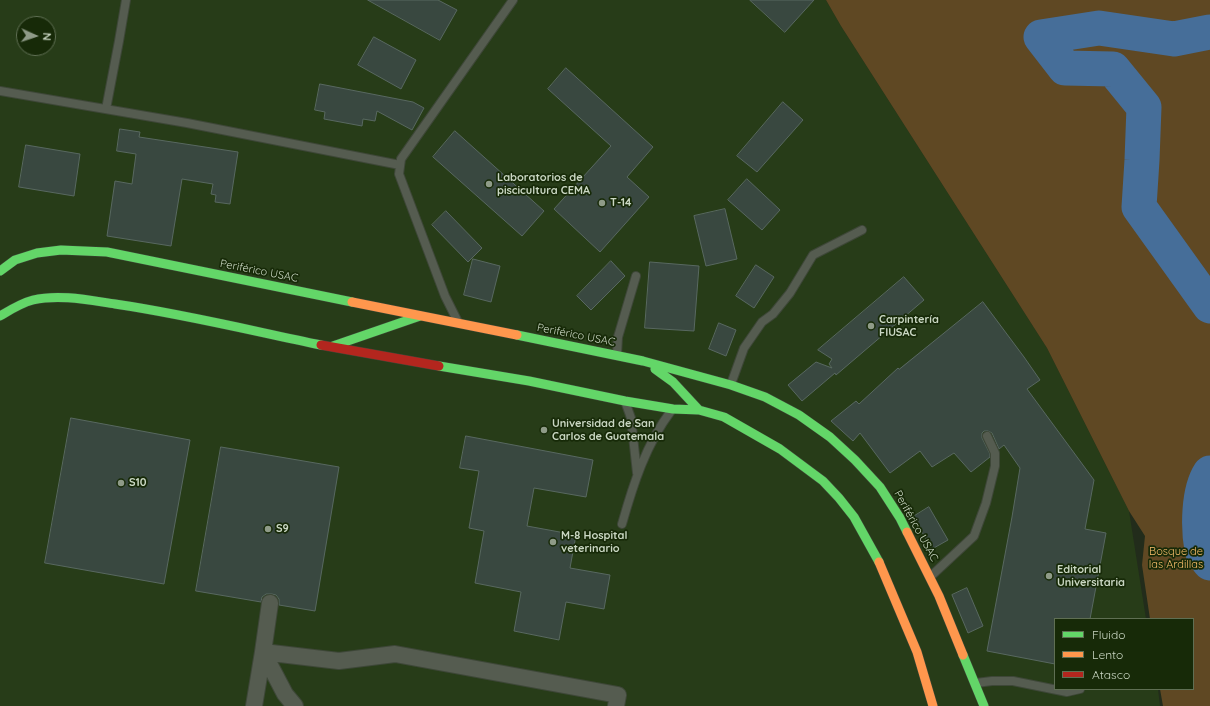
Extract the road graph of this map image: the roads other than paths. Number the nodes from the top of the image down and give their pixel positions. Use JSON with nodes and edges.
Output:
{"nodes":[{"id":1,"x":126,"y":0,"type":"edge"},
{"id":2,"x":513,"y":0,"type":"edge"},
{"id":3,"x":0,"y":91,"type":"edge"},
{"id":4,"x":106,"y":109,"type":"junction"},
{"id":5,"x":400,"y":165,"type":"junction"},
{"id":6,"x":862,"y":230,"type":"dead end"},
{"id":7,"x":0,"y":257,"type":"edge"},
{"id":8,"x":15,"y":260,"type":"junction"},
{"id":9,"x":0,"y":270,"type":"edge"},
{"id":10,"x":636,"y":276,"type":"dead end"},
{"id":11,"x":0,"y":316,"type":"edge"},
{"id":12,"x":421,"y":316,"type":"junction"},
{"id":13,"x":458,"y":324,"type":"junction"},
{"id":14,"x":330,"y":347,"type":"junction"},
{"id":15,"x":617,"y":356,"type":"junction"},
{"id":16,"x":643,"y":361,"type":"junction"},
{"id":17,"x":731,"y":385,"type":"junction"},
{"id":18,"x":625,"y":401,"type":"junction"},
{"id":19,"x":672,"y":409,"type":"junction"},
{"id":20,"x":699,"y":410,"type":"junction"},
{"id":21,"x":987,"y":436,"type":"dead end"},
{"id":22,"x":637,"y":475,"type":"junction"},
{"id":23,"x":622,"y":524,"type":"dead end"},
{"id":24,"x":930,"y":578,"type":"junction"},
{"id":25,"x":270,"y":603,"type":"dead end"},
{"id":26,"x":263,"y":652,"type":"junction"},
{"id":27,"x":975,"y":684,"type":"junction"},
{"id":28,"x":1054,"y":689,"type":"edge"},
{"id":29,"x":1059,"y":690,"type":"edge"},
{"id":30,"x":1076,"y":690,"type":"edge"},
{"id":31,"x":254,"y":706,"type":"edge"},
{"id":32,"x":295,"y":706,"type":"edge"},
{"id":33,"x":616,"y":706,"type":"edge"},
{"id":34,"x":933,"y":706,"type":"edge"},
{"id":35,"x":984,"y":706,"type":"edge"}],
"edges":[{"from":1,"to":4,"type":"lane"},
{"from":2,"to":5,"type":"lane"},
{"from":3,"to":4,"type":"lane"},
{"from":4,"to":5,"type":"lane"},
{"from":5,"to":13,"type":"lane"},
{"from":6,"to":17,"type":"lane"},
{"from":7,"to":8,"type":"lane"},
{"from":8,"to":9,"type":"street","name":"Periférico USAC"},
{"from":8,"to":12,"type":"street","name":"Periférico USAC"},
{"from":10,"to":15,"type":"lane"},
{"from":11,"to":14,"type":"street"},
{"from":12,"to":13,"type":"street","name":"Periférico USAC"},
{"from":12,"to":14,"type":"street"},
{"from":13,"to":15,"type":"street","name":"Periférico USAC"},
{"from":14,"to":18,"type":"street"},
{"from":15,"to":16,"type":"street","name":"Periférico USAC"},
{"from":16,"to":17,"type":"street","name":"Periférico USAC"},
{"from":16,"to":20,"type":"street"},
{"from":17,"to":24,"type":"street","name":"Periférico USAC"},
{"from":18,"to":19,"type":"street"},
{"from":18,"to":22,"type":"lane"},
{"from":19,"to":20,"type":"street"},
{"from":19,"to":22,"type":"lane"},
{"from":20,"to":34,"type":"street"},
{"from":21,"to":24,"type":"lane"},
{"from":22,"to":23,"type":"lane"},
{"from":24,"to":27,"type":"street","name":"Periférico USAC"},
{"from":25,"to":26,"type":"street"},
{"from":26,"to":31,"type":"street"},
{"from":26,"to":32,"type":"street"},
{"from":26,"to":33,"type":"street"},
{"from":27,"to":28,"type":"lane"},
{"from":27,"to":35,"type":"street","name":"Periférico USAC"},
{"from":29,"to":30,"type":"lane"}]}
